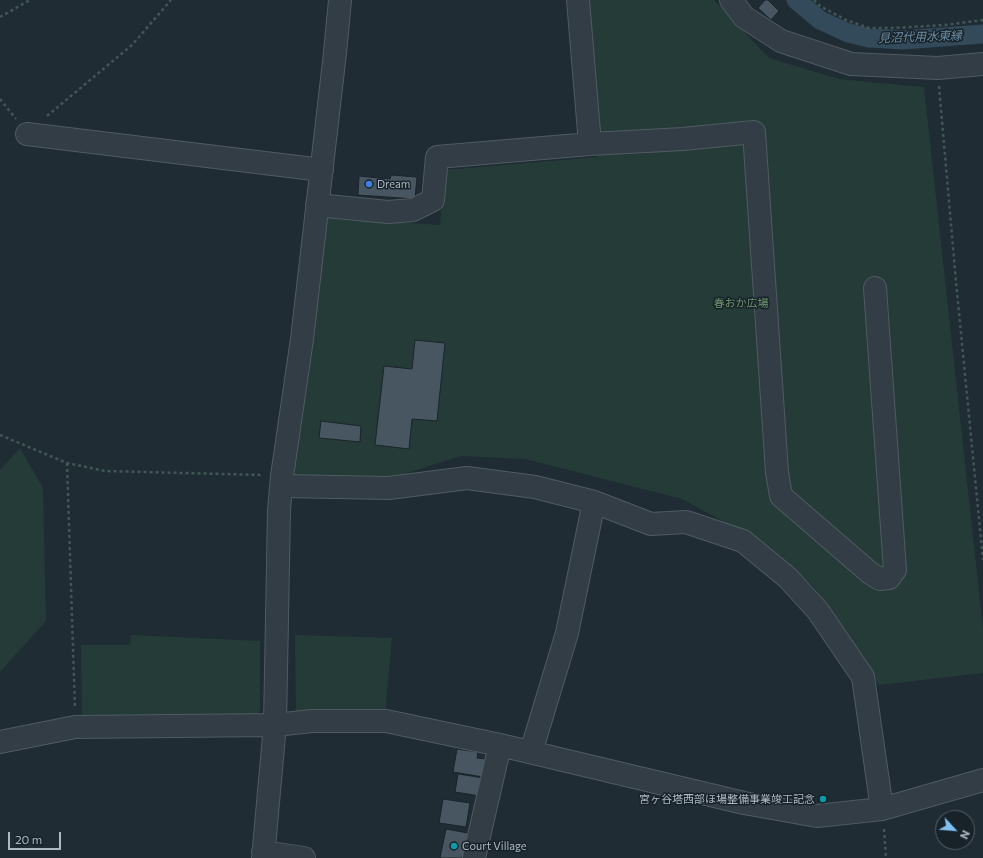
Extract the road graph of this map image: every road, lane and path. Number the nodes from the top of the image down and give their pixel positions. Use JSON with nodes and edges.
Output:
{"nodes":[{"id":1,"x":30,"y":0,"type":"edge"},
{"id":2,"x":171,"y":0,"type":"edge"},
{"id":3,"x":340,"y":0,"type":"edge"},
{"id":4,"x":578,"y":0,"type":"edge"},
{"id":5,"x":731,"y":0,"type":"edge"},
{"id":6,"x":814,"y":0,"type":"edge"},
{"id":7,"x":0,"y":17,"type":"edge"},
{"id":8,"x":983,"y":20,"type":"edge"},
{"id":9,"x":983,"y":64,"type":"edge"},
{"id":10,"x":938,"y":68,"type":"junction"},
{"id":11,"x":0,"y":99,"type":"edge"},
{"id":12,"x":27,"y":134,"type":"junction"},
{"id":13,"x":590,"y":144,"type":"junction"},
{"id":14,"x":322,"y":170,"type":"junction"},
{"id":15,"x":317,"y":205,"type":"junction"},
{"id":16,"x":875,"y":288,"type":"dead end"},
{"id":17,"x":0,"y":435,"type":"edge"},
{"id":18,"x":67,"y":463,"type":"junction"},
{"id":19,"x":282,"y":481,"type":"junction"},
{"id":20,"x":594,"y":502,"type":"junction"},
{"id":21,"x":983,"y":560,"type":"edge"},
{"id":22,"x":275,"y":725,"type":"junction"},
{"id":23,"x":75,"y":727,"type":"junction"},
{"id":24,"x":0,"y":742,"type":"edge"},
{"id":25,"x":500,"y":745,"type":"junction"},
{"id":26,"x":531,"y":752,"type":"junction"},
{"id":27,"x":983,"y":780,"type":"edge"},
{"id":28,"x":882,"y":809,"type":"junction"},
{"id":29,"x":263,"y":855,"type":"edge"},
{"id":30,"x":304,"y":858,"type":"edge"},
{"id":31,"x":474,"y":858,"type":"edge"},
{"id":32,"x":886,"y":858,"type":"edge"}],
"edges":[{"from":1,"to":7,"type":"path"},
{"from":2,"to":12,"type":"path"},
{"from":3,"to":14,"type":"street"},
{"from":4,"to":13,"type":"street"},
{"from":5,"to":10,"type":"street"},
{"from":6,"to":8,"type":"path"},
{"from":9,"to":10,"type":"street"},
{"from":10,"to":21,"type":"path"},
{"from":11,"to":12,"type":"path"},
{"from":12,"to":14,"type":"street"},
{"from":13,"to":15,"type":"street"},
{"from":13,"to":16,"type":"street"},
{"from":14,"to":15,"type":"street"},
{"from":15,"to":19,"type":"street"},
{"from":17,"to":18,"type":"path"},
{"from":18,"to":19,"type":"path"},
{"from":18,"to":23,"type":"path"},
{"from":19,"to":20,"type":"street"},
{"from":19,"to":22,"type":"street"},
{"from":20,"to":26,"type":"street"},
{"from":20,"to":28,"type":"street"},
{"from":22,"to":23,"type":"street"},
{"from":22,"to":25,"type":"street"},
{"from":22,"to":29,"type":"street"},
{"from":23,"to":24,"type":"street"},
{"from":25,"to":26,"type":"street"},
{"from":25,"to":31,"type":"street"},
{"from":26,"to":28,"type":"street"},
{"from":27,"to":28,"type":"street"},
{"from":28,"to":32,"type":"path"},
{"from":29,"to":30,"type":"street"}]}
